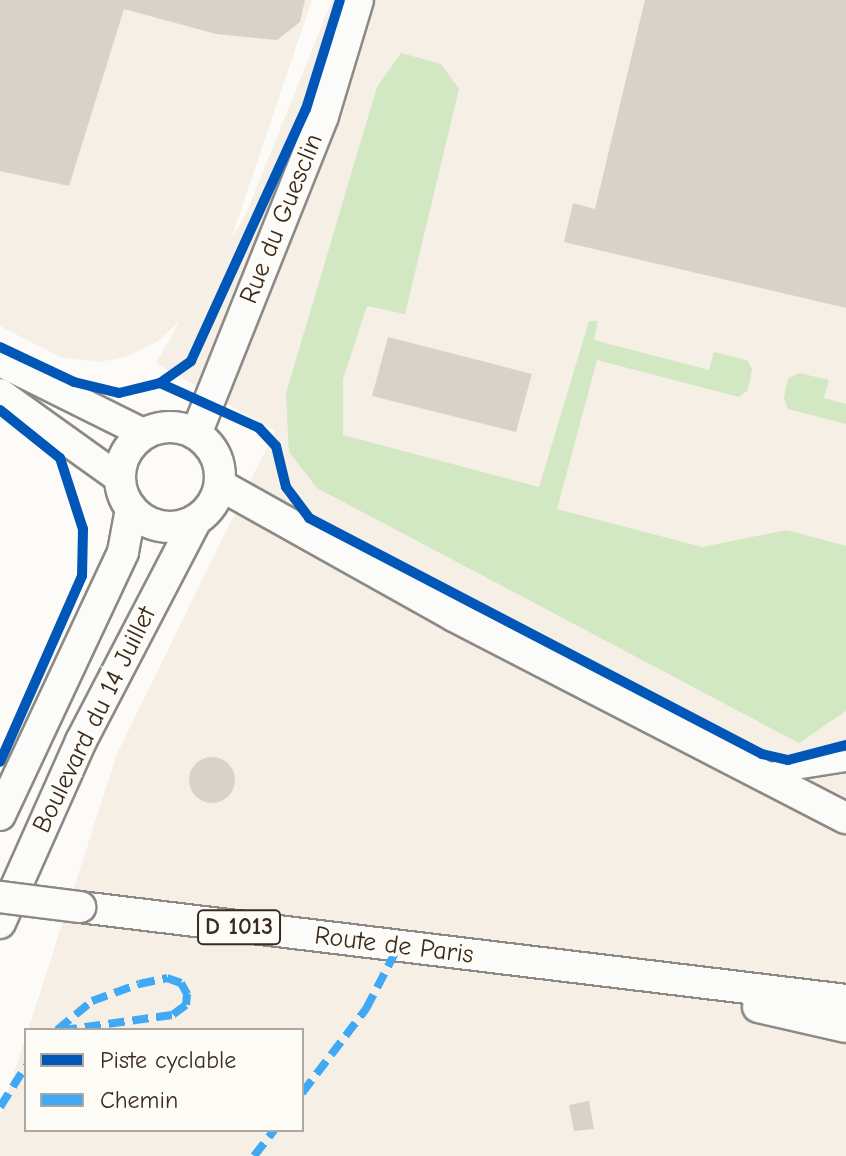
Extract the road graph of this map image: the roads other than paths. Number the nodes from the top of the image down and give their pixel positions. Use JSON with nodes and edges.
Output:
{"nodes":[{"id":1,"x":358,"y":0,"type":"edge"},
{"id":2,"x":0,"y":362,"type":"edge"},
{"id":3,"x":0,"y":393,"type":"edge"},
{"id":4,"x":145,"y":434,"type":"junction"},
{"id":5,"x":196,"y":434,"type":"junction"},
{"id":6,"x":120,"y":479,"type":"junction"},
{"id":7,"x":220,"y":485,"type":"junction"},
{"id":8,"x":131,"y":509,"type":"junction"},
{"id":9,"x":196,"y":520,"type":"junction"},
{"id":10,"x":846,"y":761,"type":"edge"},
{"id":11,"x":763,"y":774,"type":"junction"},
{"id":12,"x":0,"y":815,"type":"edge"},
{"id":13,"x":846,"y":818,"type":"edge"},
{"id":14,"x":0,"y":897,"type":"edge"},
{"id":15,"x":0,"y":923,"type":"edge"},
{"id":16,"x":612,"y":974,"type":"junction"},
{"id":17,"x":846,"y":1000,"type":"edge"},
{"id":18,"x":846,"y":1027,"type":"edge"}],
"edges":[{"from":1,"to":5,"type":"main road","name":"Rue du Guesclin"},
{"from":2,"to":4,"type":"main road"},
{"from":3,"to":6,"type":"main road"},
{"from":4,"to":5,"type":"main road"},
{"from":4,"to":6,"type":"main road"},
{"from":5,"to":7,"type":"main road"},
{"from":6,"to":8,"type":"main road"},
{"from":7,"to":9,"type":"main road"},
{"from":7,"to":11,"type":"main road"},
{"from":8,"to":9,"type":"main road"},
{"from":8,"to":12,"type":"main road","name":"Boulevard du 14 Juillet"},
{"from":9,"to":15,"type":"main road","name":"Boulevard du 14 Juillet"},
{"from":10,"to":11,"type":"street"},
{"from":11,"to":13,"type":"main road"},
{"from":14,"to":16,"type":"main road","name":"Route de Paris","number":"D 1013","bridge":true},
{"from":16,"to":17,"type":"main road","name":"Route de Paris","number":"D 1013"},
{"from":16,"to":18,"type":"main road","name":"Route de Paris","number":"D 1013"}]}
